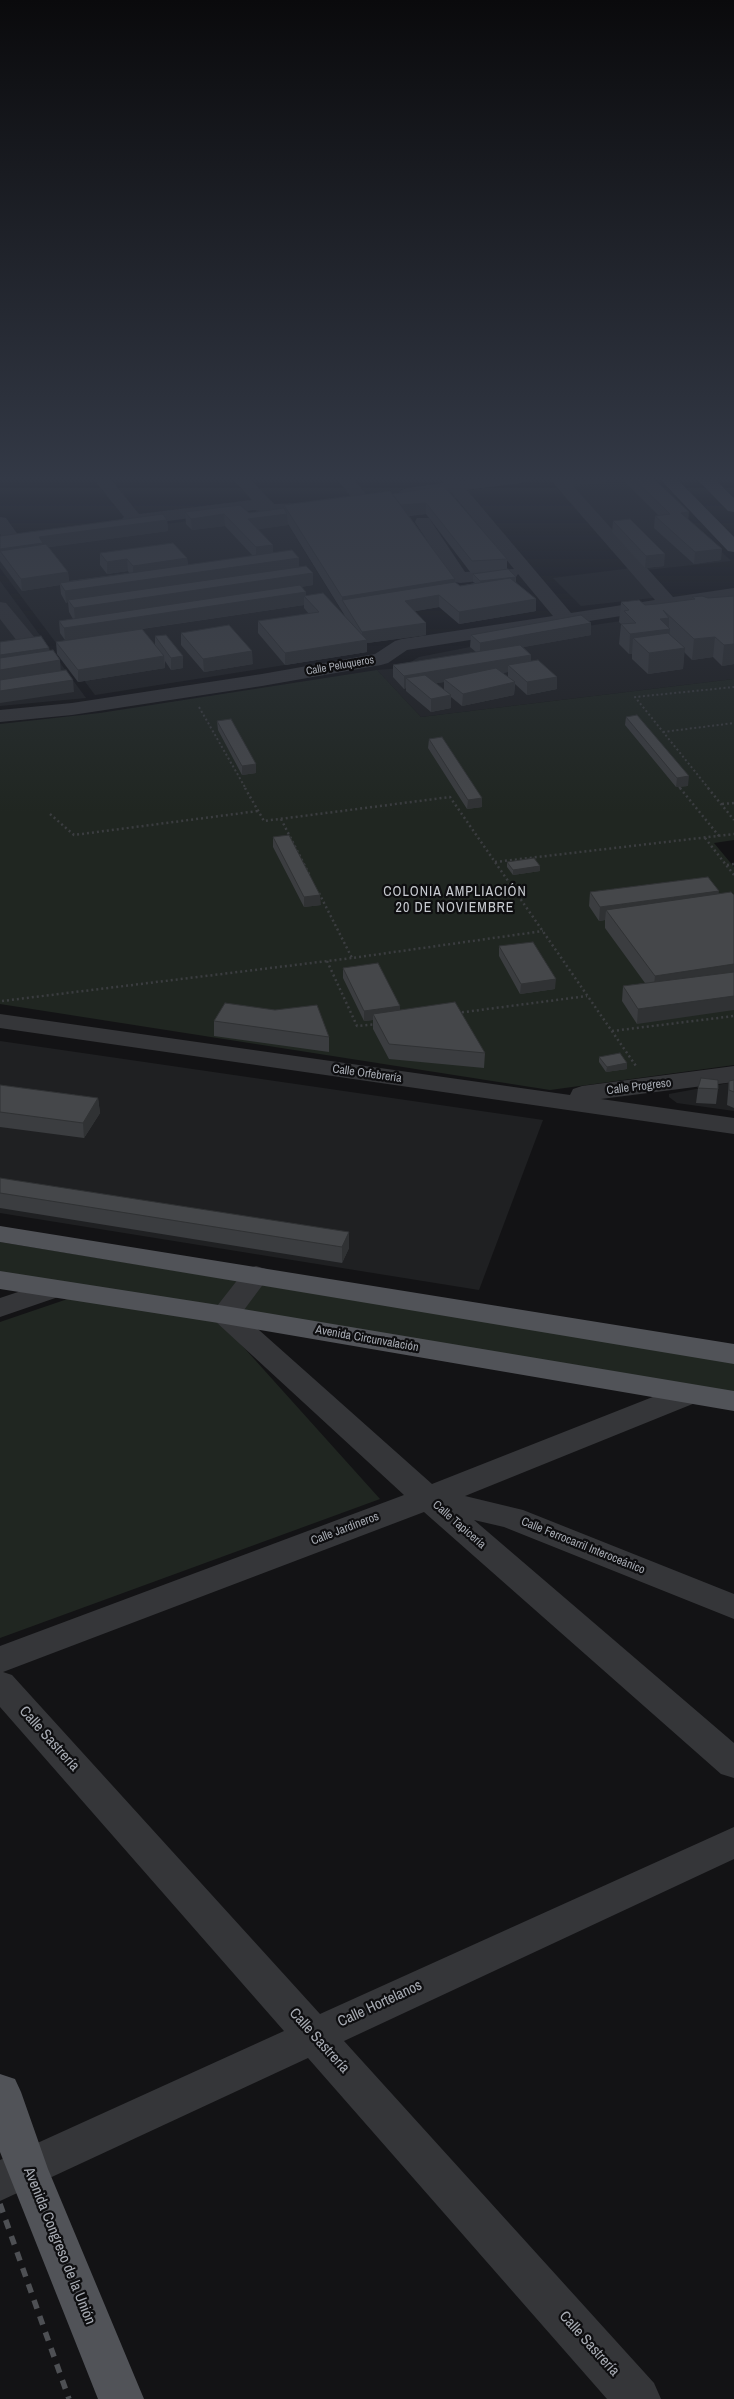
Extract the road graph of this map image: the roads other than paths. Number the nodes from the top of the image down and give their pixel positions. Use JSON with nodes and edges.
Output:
{"nodes":[{"id":1,"x":541,"y":589,"type":"edge"},
{"id":2,"x":656,"y":589,"type":"edge"},
{"id":3,"x":734,"y":593,"type":"edge"},
{"id":4,"x":668,"y":603,"type":"junction"},
{"id":5,"x":0,"y":607,"type":"edge"},
{"id":6,"x":565,"y":618,"type":"junction"},
{"id":7,"x":28,"y":642,"type":"edge"},
{"id":8,"x":0,"y":716,"type":"edge"},
{"id":9,"x":0,"y":1021,"type":"edge"},
{"id":10,"x":734,"y":1074,"type":"edge"},
{"id":11,"x":543,"y":1099,"type":"junction"},
{"id":12,"x":734,"y":1126,"type":"edge"},
{"id":13,"x":0,"y":1234,"type":"edge"},
{"id":14,"x":256,"y":1275,"type":"junction"},
{"id":15,"x":0,"y":1280,"type":"edge"},
{"id":16,"x":54,"y":1289,"type":"junction"},
{"id":17,"x":0,"y":1308,"type":"edge"},
{"id":18,"x":225,"y":1314,"type":"junction"},
{"id":19,"x":734,"y":1354,"type":"edge"},
{"id":20,"x":689,"y":1394,"type":"junction"},
{"id":21,"x":734,"y":1401,"type":"edge"},
{"id":22,"x":428,"y":1498,"type":"junction"},
{"id":23,"x":729,"y":1600,"type":"edge"},
{"id":24,"x":0,"y":1660,"type":"edge"},
{"id":25,"x":0,"y":1684,"type":"edge"},
{"id":26,"x":734,"y":1764,"type":"edge"},
{"id":27,"x":734,"y":1842,"type":"edge"},
{"id":28,"x":314,"y":2035,"type":"junction"},
{"id":29,"x":0,"y":2092,"type":"edge"},
{"id":30,"x":14,"y":2175,"type":"edge"},
{"id":31,"x":121,"y":2399,"type":"edge"},
{"id":32,"x":638,"y":2399,"type":"edge"}],
"edges":[{"from":1,"to":6,"type":"street"},
{"from":2,"to":4,"type":"street"},
{"from":3,"to":4,"type":"street","name":"Calle Peluqueros"},
{"from":4,"to":6,"type":"street","name":"Calle Peluqueros"},
{"from":5,"to":7,"type":"street"},
{"from":6,"to":8,"type":"street","name":"Calle Peluqueros"},
{"from":9,"to":11,"type":"street","name":"Calle Orfebrería"},
{"from":10,"to":11,"type":"street","name":"Calle Progreso"},
{"from":11,"to":12,"type":"street","name":"Calle Orfebrería"},
{"from":13,"to":14,"type":"main road"},
{"from":14,"to":18,"type":"street"},
{"from":14,"to":19,"type":"main road"},
{"from":15,"to":16,"type":"main road","name":"Avenida Circunvalación"},
{"from":16,"to":17,"type":"street"},
{"from":16,"to":18,"type":"main road","name":"Avenida Circunvalación"},
{"from":18,"to":20,"type":"main road","name":"Avenida Circunvalación"},
{"from":18,"to":22,"type":"street","name":"Calle Tapicería"},
{"from":20,"to":21,"type":"main road","name":"Avenida Circunvalación"},
{"from":20,"to":22,"type":"street","name":"Calle Jardineros"},
{"from":22,"to":23,"type":"street","name":"Calle Ferrocarril Interoceánico"},
{"from":22,"to":24,"type":"street","name":"Calle Jardineros"},
{"from":22,"to":26,"type":"street","name":"Calle Tapicería"},
{"from":25,"to":28,"type":"street","name":"Calle Sastrería"},
{"from":27,"to":28,"type":"street","name":"Calle Hortelanos"},
{"from":28,"to":30,"type":"street","name":"Calle Hortelanos"},
{"from":28,"to":32,"type":"street","name":"Calle Sastrería"},
{"from":29,"to":30,"type":"main road","name":"Avenida Congreso de la Unión"},
{"from":30,"to":31,"type":"main road","name":"Avenida Congreso de la Unión"}]}
